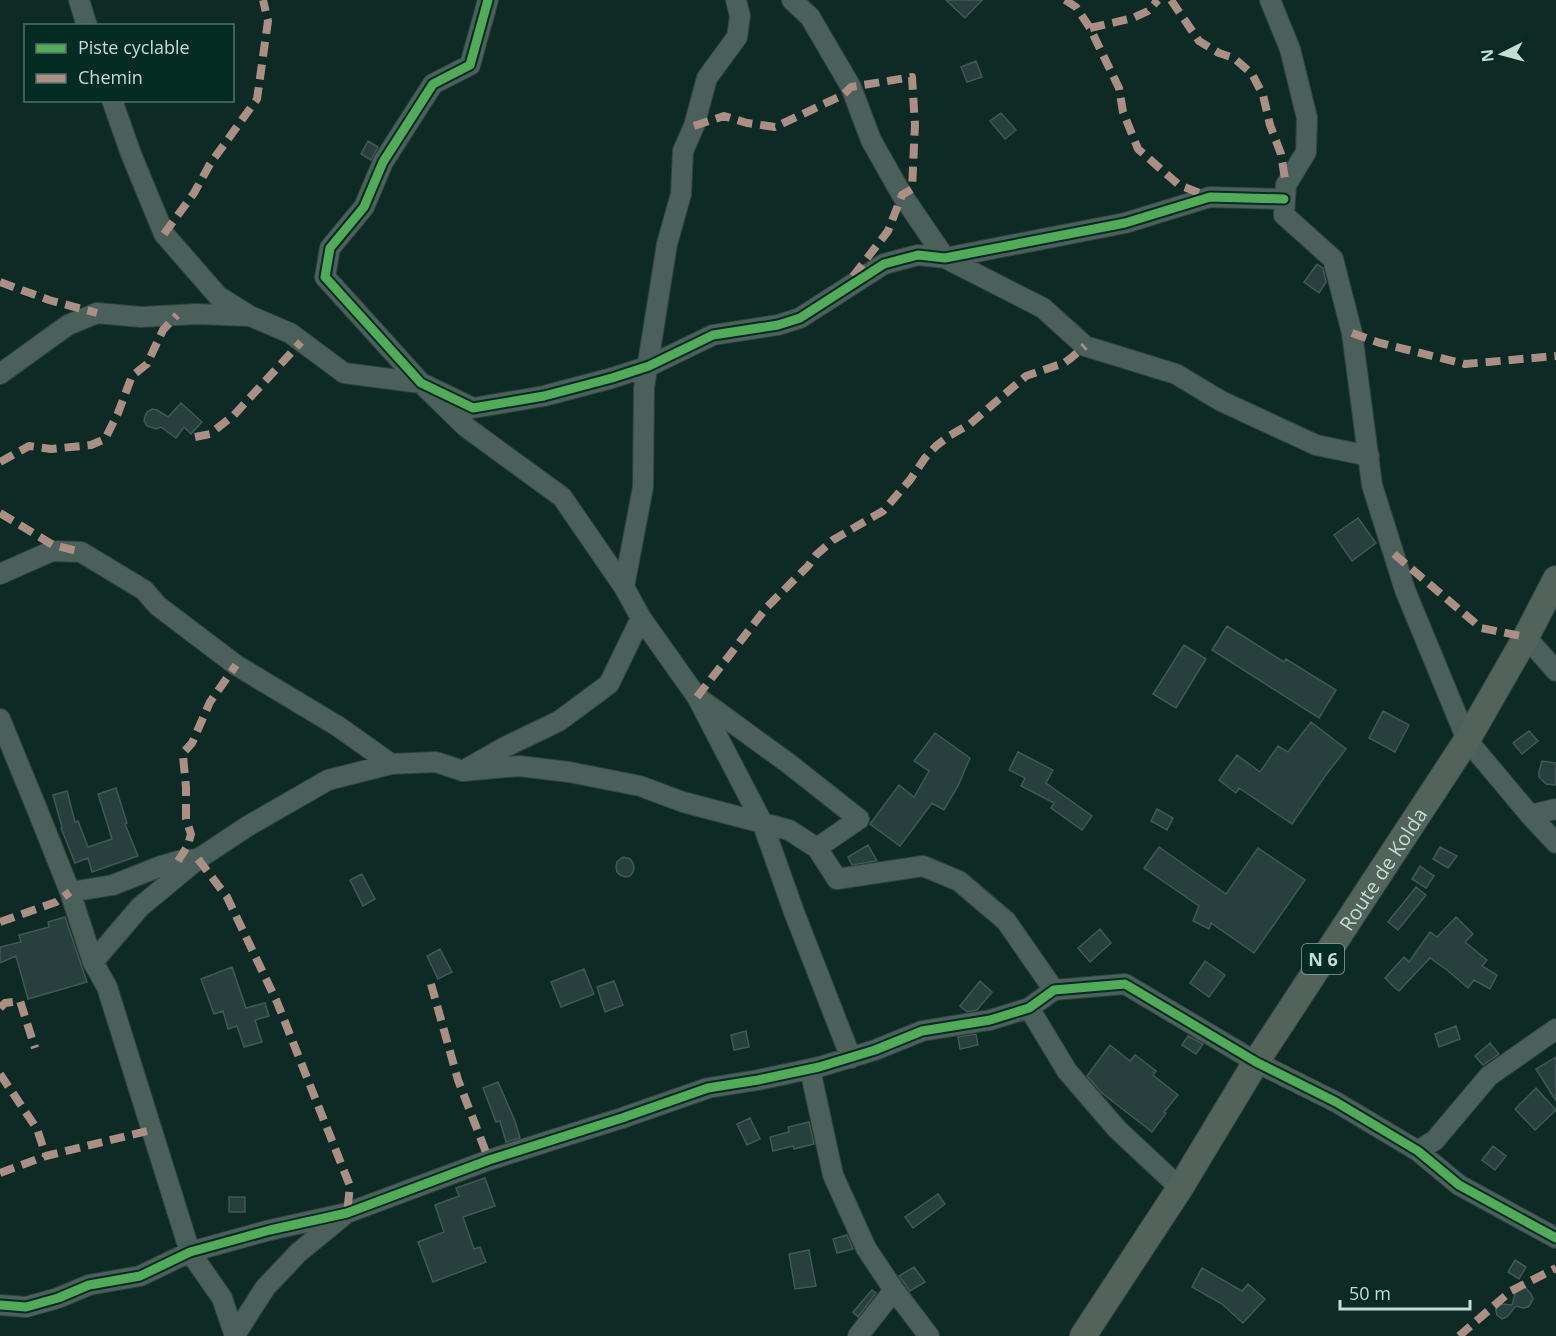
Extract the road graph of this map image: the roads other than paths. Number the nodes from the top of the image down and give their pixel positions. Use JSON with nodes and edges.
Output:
{"nodes":[{"id":1,"x":79,"y":0,"type":"edge"},
{"id":2,"x":488,"y":0,"type":"edge"},
{"id":3,"x":736,"y":0,"type":"edge"},
{"id":4,"x":792,"y":0,"type":"edge"},
{"id":5,"x":1270,"y":0,"type":"edge"},
{"id":6,"x":86,"y":24,"type":"edge"},
{"id":7,"x":113,"y":102,"type":"edge"},
{"id":8,"x":1284,"y":199,"type":"junction"},
{"id":9,"x":945,"y":258,"type":"junction"},
{"id":10,"x":250,"y":316,"type":"junction"},
{"id":11,"x":649,"y":366,"type":"junction"},
{"id":12,"x":0,"y":374,"type":"edge"},
{"id":13,"x":421,"y":383,"type":"junction"},
{"id":14,"x":1368,"y":456,"type":"junction"},
{"id":15,"x":0,"y":574,"type":"edge"},
{"id":16,"x":1556,"y":579,"type":"edge"},
{"id":17,"x":624,"y":586,"type":"junction"},
{"id":18,"x":641,"y":618,"type":"junction"},
{"id":19,"x":1526,"y":637,"type":"junction"},
{"id":20,"x":1556,"y":671,"type":"edge"},
{"id":21,"x":697,"y":697,"type":"junction"},
{"id":22,"x":0,"y":719,"type":"edge"},
{"id":23,"x":1467,"y":740,"type":"junction"},
{"id":24,"x":391,"y":764,"type":"junction"},
{"id":25,"x":463,"y":771,"type":"junction"},
{"id":26,"x":1556,"y":808,"type":"edge"},
{"id":27,"x":1530,"y":815,"type":"junction"},
{"id":28,"x":762,"y":822,"type":"junction"},
{"id":29,"x":1556,"y":843,"type":"edge"},
{"id":30,"x":817,"y":848,"type":"junction"},
{"id":31,"x":198,"y":859,"type":"junction"},
{"id":32,"x":70,"y":892,"type":"junction"},
{"id":33,"x":93,"y":962,"type":"junction"},
{"id":34,"x":1054,"y":990,"type":"junction"},
{"id":35,"x":1029,"y":1008,"type":"junction"},
{"id":36,"x":1556,"y":1029,"type":"edge"},
{"id":37,"x":851,"y":1058,"type":"junction"},
{"id":38,"x":1256,"y":1062,"type":"junction"},
{"id":39,"x":810,"y":1069,"type":"junction"},
{"id":40,"x":1418,"y":1151,"type":"junction"},
{"id":41,"x":1180,"y":1188,"type":"junction"},
{"id":42,"x":347,"y":1213,"type":"junction"},
{"id":43,"x":1556,"y":1238,"type":"edge"},
{"id":44,"x":190,"y":1252,"type":"junction"},
{"id":45,"x":894,"y":1290,"type":"junction"},
{"id":46,"x":0,"y":1305,"type":"edge"},
{"id":47,"x":235,"y":1335,"type":"edge"},
{"id":48,"x":858,"y":1336,"type":"edge"},
{"id":49,"x":929,"y":1336,"type":"edge"},
{"id":50,"x":1083,"y":1336,"type":"edge"}],
"edges":[{"from":1,"to":6,"type":"street"},
{"from":2,"to":13,"type":"street"},
{"from":3,"to":11,"type":"street"},
{"from":4,"to":9,"type":"street"},
{"from":5,"to":8,"type":"street"},
{"from":7,"to":10,"type":"street"},
{"from":8,"to":9,"type":"street"},
{"from":8,"to":14,"type":"street"},
{"from":9,"to":11,"type":"street"},
{"from":9,"to":14,"type":"street"},
{"from":10,"to":12,"type":"street"},
{"from":10,"to":13,"type":"street"},
{"from":11,"to":13,"type":"street"},
{"from":11,"to":17,"type":"street"},
{"from":13,"to":17,"type":"street"},
{"from":14,"to":23,"type":"street"},
{"from":15,"to":24,"type":"street"},
{"from":16,"to":19,"type":"main road","name":"Route de Kolda","number":"N 6"},
{"from":17,"to":18,"type":"street"},
{"from":18,"to":21,"type":"street"},
{"from":18,"to":25,"type":"street"},
{"from":19,"to":20,"type":"street"},
{"from":19,"to":23,"type":"main road","name":"Route de Kolda","number":"N 6"},
{"from":21,"to":28,"type":"street"},
{"from":21,"to":30,"type":"street"},
{"from":22,"to":32,"type":"street"},
{"from":23,"to":27,"type":"street"},
{"from":23,"to":38,"type":"main road","name":"Route de Kolda","number":"N 6"},
{"from":24,"to":25,"type":"street"},
{"from":24,"to":31,"type":"street"},
{"from":25,"to":28,"type":"street"},
{"from":26,"to":27,"type":"street"},
{"from":27,"to":29,"type":"street"},
{"from":28,"to":30,"type":"street"},
{"from":28,"to":37,"type":"street"},
{"from":30,"to":34,"type":"street"},
{"from":31,"to":32,"type":"street"},
{"from":31,"to":33,"type":"street"},
{"from":32,"to":33,"type":"street"},
{"from":33,"to":44,"type":"street"},
{"from":34,"to":35,"type":"street"},
{"from":34,"to":38,"type":"street"},
{"from":35,"to":37,"type":"street"},
{"from":35,"to":41,"type":"street"},
{"from":36,"to":40,"type":"street"},
{"from":37,"to":39,"type":"street"},
{"from":38,"to":40,"type":"street"},
{"from":38,"to":41,"type":"main road","name":"Route de Kolda","number":"N 6"},
{"from":39,"to":42,"type":"street"},
{"from":39,"to":45,"type":"street"},
{"from":40,"to":43,"type":"street"},
{"from":41,"to":50,"type":"main road","name":"Route de Kolda","number":"N 6"},
{"from":42,"to":44,"type":"street"},
{"from":42,"to":47,"type":"street"},
{"from":44,"to":46,"type":"street"},
{"from":44,"to":47,"type":"street"},
{"from":45,"to":48,"type":"street"},
{"from":45,"to":49,"type":"street"}]}
